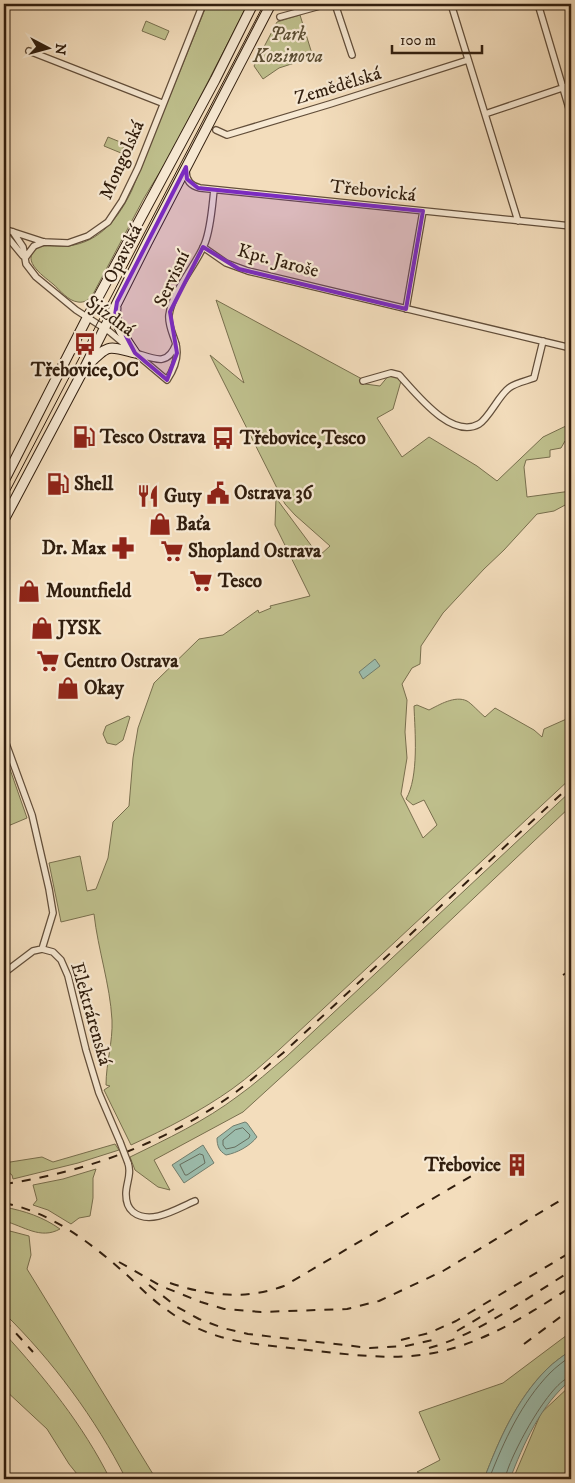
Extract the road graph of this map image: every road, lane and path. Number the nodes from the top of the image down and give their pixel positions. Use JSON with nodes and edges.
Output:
{"nodes":[{"id":1,"x":202,"y":4,"type":"edge"},
{"id":2,"x":253,"y":4,"type":"edge"},
{"id":3,"x":271,"y":4,"type":"edge"},
{"id":4,"x":327,"y":4,"type":"edge"},
{"id":5,"x":335,"y":4,"type":"edge"},
{"id":6,"x":451,"y":4,"type":"edge"},
{"id":7,"x":538,"y":4,"type":"edge"},
{"id":8,"x":280,"y":18,"type":"dead end"},
{"id":9,"x":29,"y":51,"type":"dead end"},
{"id":10,"x":352,"y":55,"type":"dead end"},
{"id":11,"x":468,"y":60,"type":"junction"},
{"id":12,"x":571,"y":85,"type":"edge"},
{"id":13,"x":564,"y":88,"type":"junction"},
{"id":14,"x":162,"y":104,"type":"junction"},
{"id":15,"x":485,"y":114,"type":"junction"},
{"id":16,"x":571,"y":115,"type":"edge"},
{"id":17,"x":216,"y":130,"type":"dead end"},
{"id":18,"x":186,"y":166,"type":"junction"},
{"id":19,"x":214,"y":190,"type":"junction"},
{"id":20,"x":423,"y":211,"type":"junction"},
{"id":21,"x":518,"y":221,"type":"junction"},
{"id":22,"x":571,"y":226,"type":"edge"},
{"id":23,"x":4,"y":228,"type":"edge"},
{"id":24,"x":13,"y":232,"type":"junction"},
{"id":25,"x":4,"y":234,"type":"edge"},
{"id":26,"x":44,"y":242,"type":"junction"},
{"id":27,"x":203,"y":247,"type":"junction"},
{"id":28,"x":25,"y":259,"type":"junction"},
{"id":29,"x":117,"y":302,"type":"junction"},
{"id":30,"x":406,"y":309,"type":"junction"},
{"id":31,"x":87,"y":318,"type":"junction"},
{"id":32,"x":104,"y":329,"type":"junction"},
{"id":33,"x":543,"y":341,"type":"junction"},
{"id":34,"x":176,"y":344,"type":"junction"},
{"id":35,"x":571,"y":348,"type":"edge"},
{"id":36,"x":135,"y":352,"type":"junction"},
{"id":37,"x":84,"y":369,"type":"junction"},
{"id":38,"x":167,"y":380,"type":"joint"},
{"id":39,"x":363,"y":381,"type":"dead end"},
{"id":40,"x":4,"y":481,"type":"edge"},
{"id":41,"x":4,"y":520,"type":"edge"},
{"id":42,"x":4,"y":738,"type":"edge"},
{"id":43,"x":42,"y":950,"type":"junction"},
{"id":44,"x":4,"y":973,"type":"edge"},
{"id":45,"x":195,"y":1201,"type":"dead end"}],
"edges":[{"from":1,"to":14,"type":"street","name":"Mongolská"},
{"from":2,"to":31,"type":"main road","name":"Opavská"},
{"from":3,"to":18,"type":"main road","name":"Opavská"},
{"from":4,"to":8,"type":"street"},
{"from":5,"to":10,"type":"street"},
{"from":6,"to":11,"type":"street"},
{"from":7,"to":13,"type":"street"},
{"from":9,"to":14,"type":"street"},
{"from":11,"to":15,"type":"street"},
{"from":11,"to":17,"type":"street","name":"Zemědělská"},
{"from":12,"to":13,"type":"street"},
{"from":13,"to":15,"type":"street"},
{"from":13,"to":16,"type":"street"},
{"from":14,"to":26,"type":"street","name":"Mongolská"},
{"from":15,"to":21,"type":"street"},
{"from":18,"to":19,"type":"street","name":"Třebovická"},
{"from":18,"to":29,"type":"main road","name":"Opavská"},
{"from":19,"to":20,"type":"street","name":"Třebovická"},
{"from":19,"to":27,"type":"street"},
{"from":20,"to":21,"type":"street","name":"Třebovická"},
{"from":20,"to":30,"type":"street"},
{"from":21,"to":22,"type":"street","name":"Třebovická"},
{"from":23,"to":24,"type":"street","name":"Mongolská"},
{"from":24,"to":26,"type":"street","name":"Mongolská"},
{"from":24,"to":28,"type":"street"},
{"from":25,"to":28,"type":"street"},
{"from":26,"to":28,"type":"street"},
{"from":27,"to":30,"type":"street","name":"Kpt. Jaroše"},
{"from":27,"to":34,"type":"street","name":"Servisní"},
{"from":28,"to":31,"type":"street","name":"Sjízdná"},
{"from":29,"to":32,"type":"main road","name":"Opavská"},
{"from":29,"to":36,"type":"main road"},
{"from":30,"to":33,"type":"street","name":"Kpt. Jaroše"},
{"from":31,"to":32,"type":"street","name":"Sjízdná"},
{"from":31,"to":40,"type":"main road","name":"Opavská"},
{"from":32,"to":36,"type":"street","name":"Sjízdná"},
{"from":32,"to":37,"type":"main road","name":"Opavská"},
{"from":33,"to":35,"type":"street","name":"Kpt. Jaroše"},
{"from":33,"to":39,"type":"street"},
{"from":34,"to":36,"type":"street"},
{"from":34,"to":38,"type":"street","name":"Servisní"},
{"from":36,"to":37,"type":"main road"},
{"from":36,"to":38,"type":"street","name":"Sjízdná"},
{"from":37,"to":41,"type":"main road","name":"Opavská"},
{"from":42,"to":43,"type":"street"},
{"from":43,"to":44,"type":"street"},
{"from":43,"to":45,"type":"street","name":"Elektrárenská","bridge":true}]}
